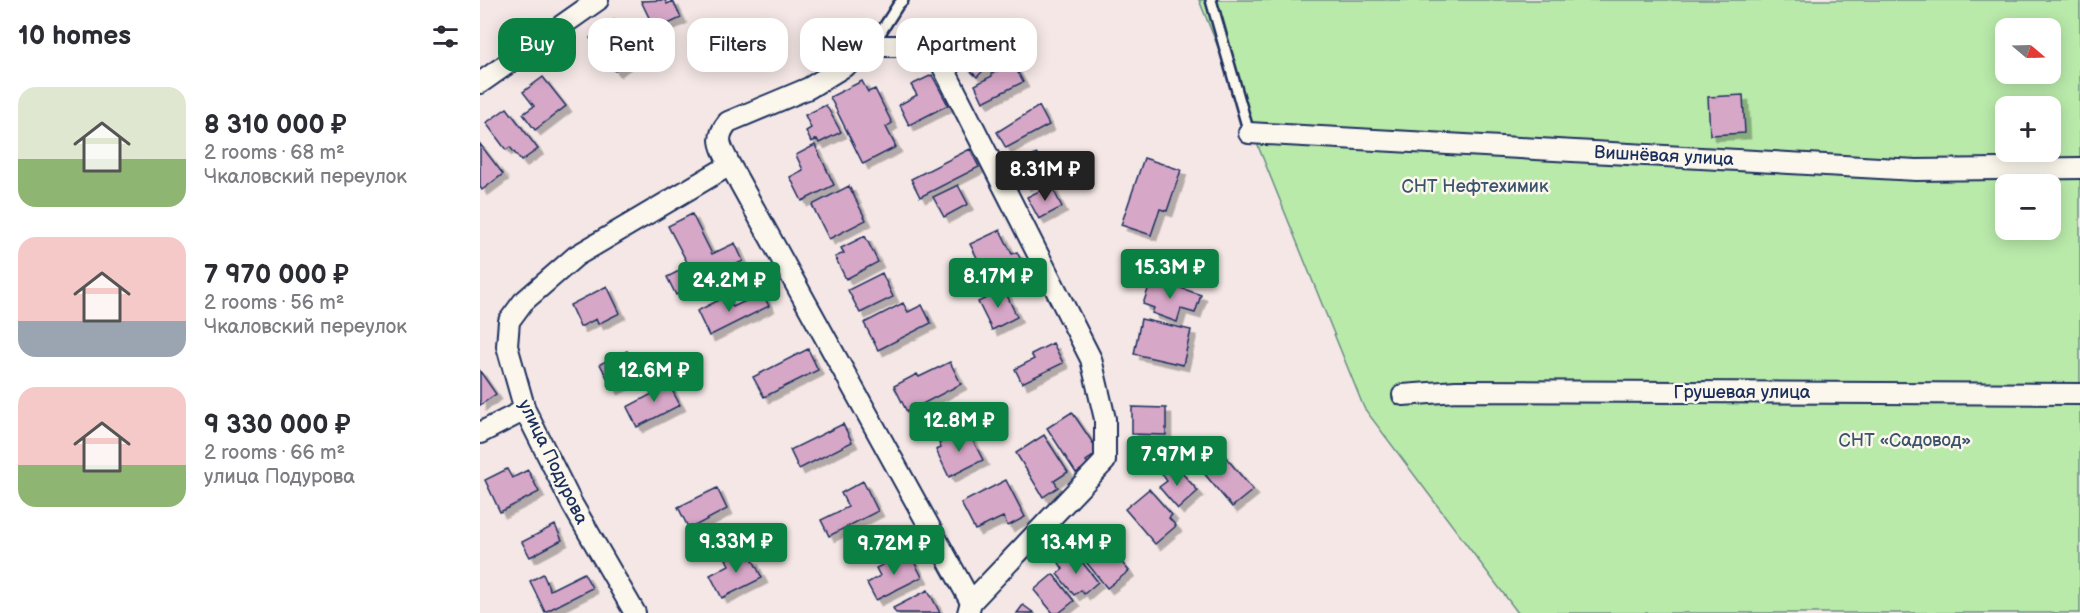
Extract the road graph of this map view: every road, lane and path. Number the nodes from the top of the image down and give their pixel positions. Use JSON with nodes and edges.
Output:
{"nodes":[{"id":1,"x":597,"y":0,"type":"edge"},
{"id":2,"x":903,"y":0,"type":"edge"},
{"id":3,"x":1211,"y":0,"type":"edge"},
{"id":4,"x":884,"y":27,"type":"edge"},
{"id":5,"x":884,"y":46,"type":"edge"},
{"id":6,"x":835,"y":72,"type":"edge"},
{"id":7,"x":480,"y":83,"type":"edge"},
{"id":8,"x":1249,"y":133,"type":"joint"},
{"id":9,"x":730,"y":165,"type":"junction"},
{"id":10,"x":2080,"y":168,"type":"edge"},
{"id":11,"x":2080,"y":394,"type":"edge"},
{"id":12,"x":1403,"y":395,"type":"dead end"},
{"id":13,"x":525,"y":410,"type":"junction"},
{"id":14,"x":480,"y":433,"type":"edge"},
{"id":15,"x":969,"y":608,"type":"edge"},
{"id":16,"x":635,"y":613,"type":"edge"}],
"edges":[{"from":1,"to":7,"type":"street"},
{"from":2,"to":4,"type":"lane"},
{"from":3,"to":8,"type":"lane"},
{"from":5,"to":15,"type":"street"},
{"from":6,"to":9,"type":"street"},
{"from":8,"to":10,"type":"street","name":"Вишнёвая улица"},
{"from":9,"to":13,"type":"street","name":"улица Подурова"},
{"from":9,"to":15,"type":"street"},
{"from":11,"to":12,"type":"street","name":"Грушевая улица"},
{"from":13,"to":14,"type":"street"},
{"from":13,"to":16,"type":"street","name":"улица Подурова"}]}
